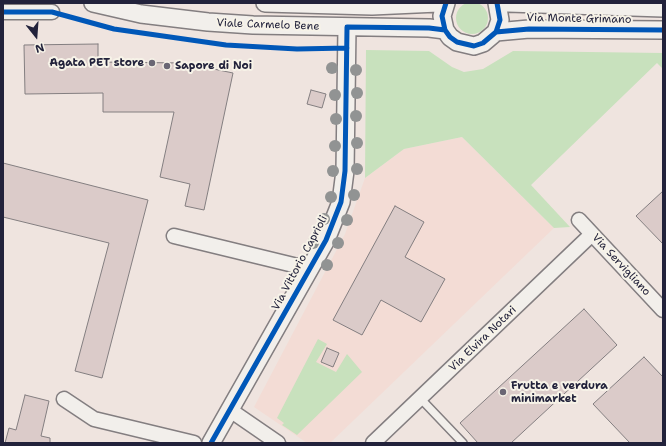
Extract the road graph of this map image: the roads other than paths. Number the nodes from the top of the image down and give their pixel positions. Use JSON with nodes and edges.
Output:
{"nodes":[{"id":1,"x":93,"y":3,"type":"edge"},
{"id":2,"x":265,"y":3,"type":"edge"},
{"id":3,"x":438,"y":3,"type":"edge"},
{"id":4,"x":446,"y":3,"type":"edge"},
{"id":5,"x":497,"y":3,"type":"edge"},
{"id":6,"x":508,"y":3,"type":"edge"},
{"id":7,"x":663,"y":8,"type":"edge"},
{"id":8,"x":3,"y":12,"type":"edge"},
{"id":9,"x":52,"y":12,"type":"dead end"},
{"id":10,"x":347,"y":27,"type":"junction"},
{"id":11,"x":445,"y":30,"type":"junction"},
{"id":12,"x":663,"y":30,"type":"edge"},
{"id":13,"x":496,"y":32,"type":"junction"},
{"id":14,"x":579,"y":220,"type":"dead end"},
{"id":15,"x":592,"y":234,"type":"junction"},
{"id":16,"x":174,"y":236,"type":"dead end"},
{"id":17,"x":310,"y":269,"type":"junction"},
{"id":18,"x":663,"y":310,"type":"edge"},
{"id":19,"x":420,"y":398,"type":"junction"},
{"id":20,"x":64,"y":399,"type":"dead end"},
{"id":21,"x":230,"y":410,"type":"junction"},
{"id":22,"x":194,"y":443,"type":"edge"},
{"id":23,"x":211,"y":443,"type":"edge"},
{"id":24,"x":278,"y":443,"type":"edge"},
{"id":25,"x":373,"y":443,"type":"edge"},
{"id":26,"x":463,"y":443,"type":"edge"}],
"edges":[{"from":1,"to":10,"type":"street","name":"Viale Carmelo Bene"},
{"from":2,"to":3,"type":"street","name":"Viale Carmelo Bene"},
{"from":4,"to":11,"type":"street"},
{"from":5,"to":13,"type":"street"},
{"from":6,"to":7,"type":"street","name":"Via Monte Grimano"},
{"from":8,"to":9,"type":"street"},
{"from":10,"to":11,"type":"street","name":"Viale Carmelo Bene"},
{"from":10,"to":17,"type":"street","name":"Via Vittorio Caprioli"},
{"from":11,"to":13,"type":"street"},
{"from":12,"to":13,"type":"street","name":"Via Monte Grimano"},
{"from":14,"to":15,"type":"street","name":"Via Servigliano"},
{"from":15,"to":18,"type":"street","name":"Via Servigliano"},
{"from":15,"to":19,"type":"street","name":"Via Elvira Notari"},
{"from":16,"to":17,"type":"street","name":"Via Vittorio Caprioli"},
{"from":17,"to":21,"type":"street","name":"Via Vittorio Caprioli"},
{"from":19,"to":25,"type":"street","name":"Via Elvira Notari"},
{"from":19,"to":26,"type":"lane"},
{"from":20,"to":22,"type":"street"},
{"from":21,"to":23,"type":"street","name":"Via Vittorio Caprioli"},
{"from":21,"to":24,"type":"street"}]}
